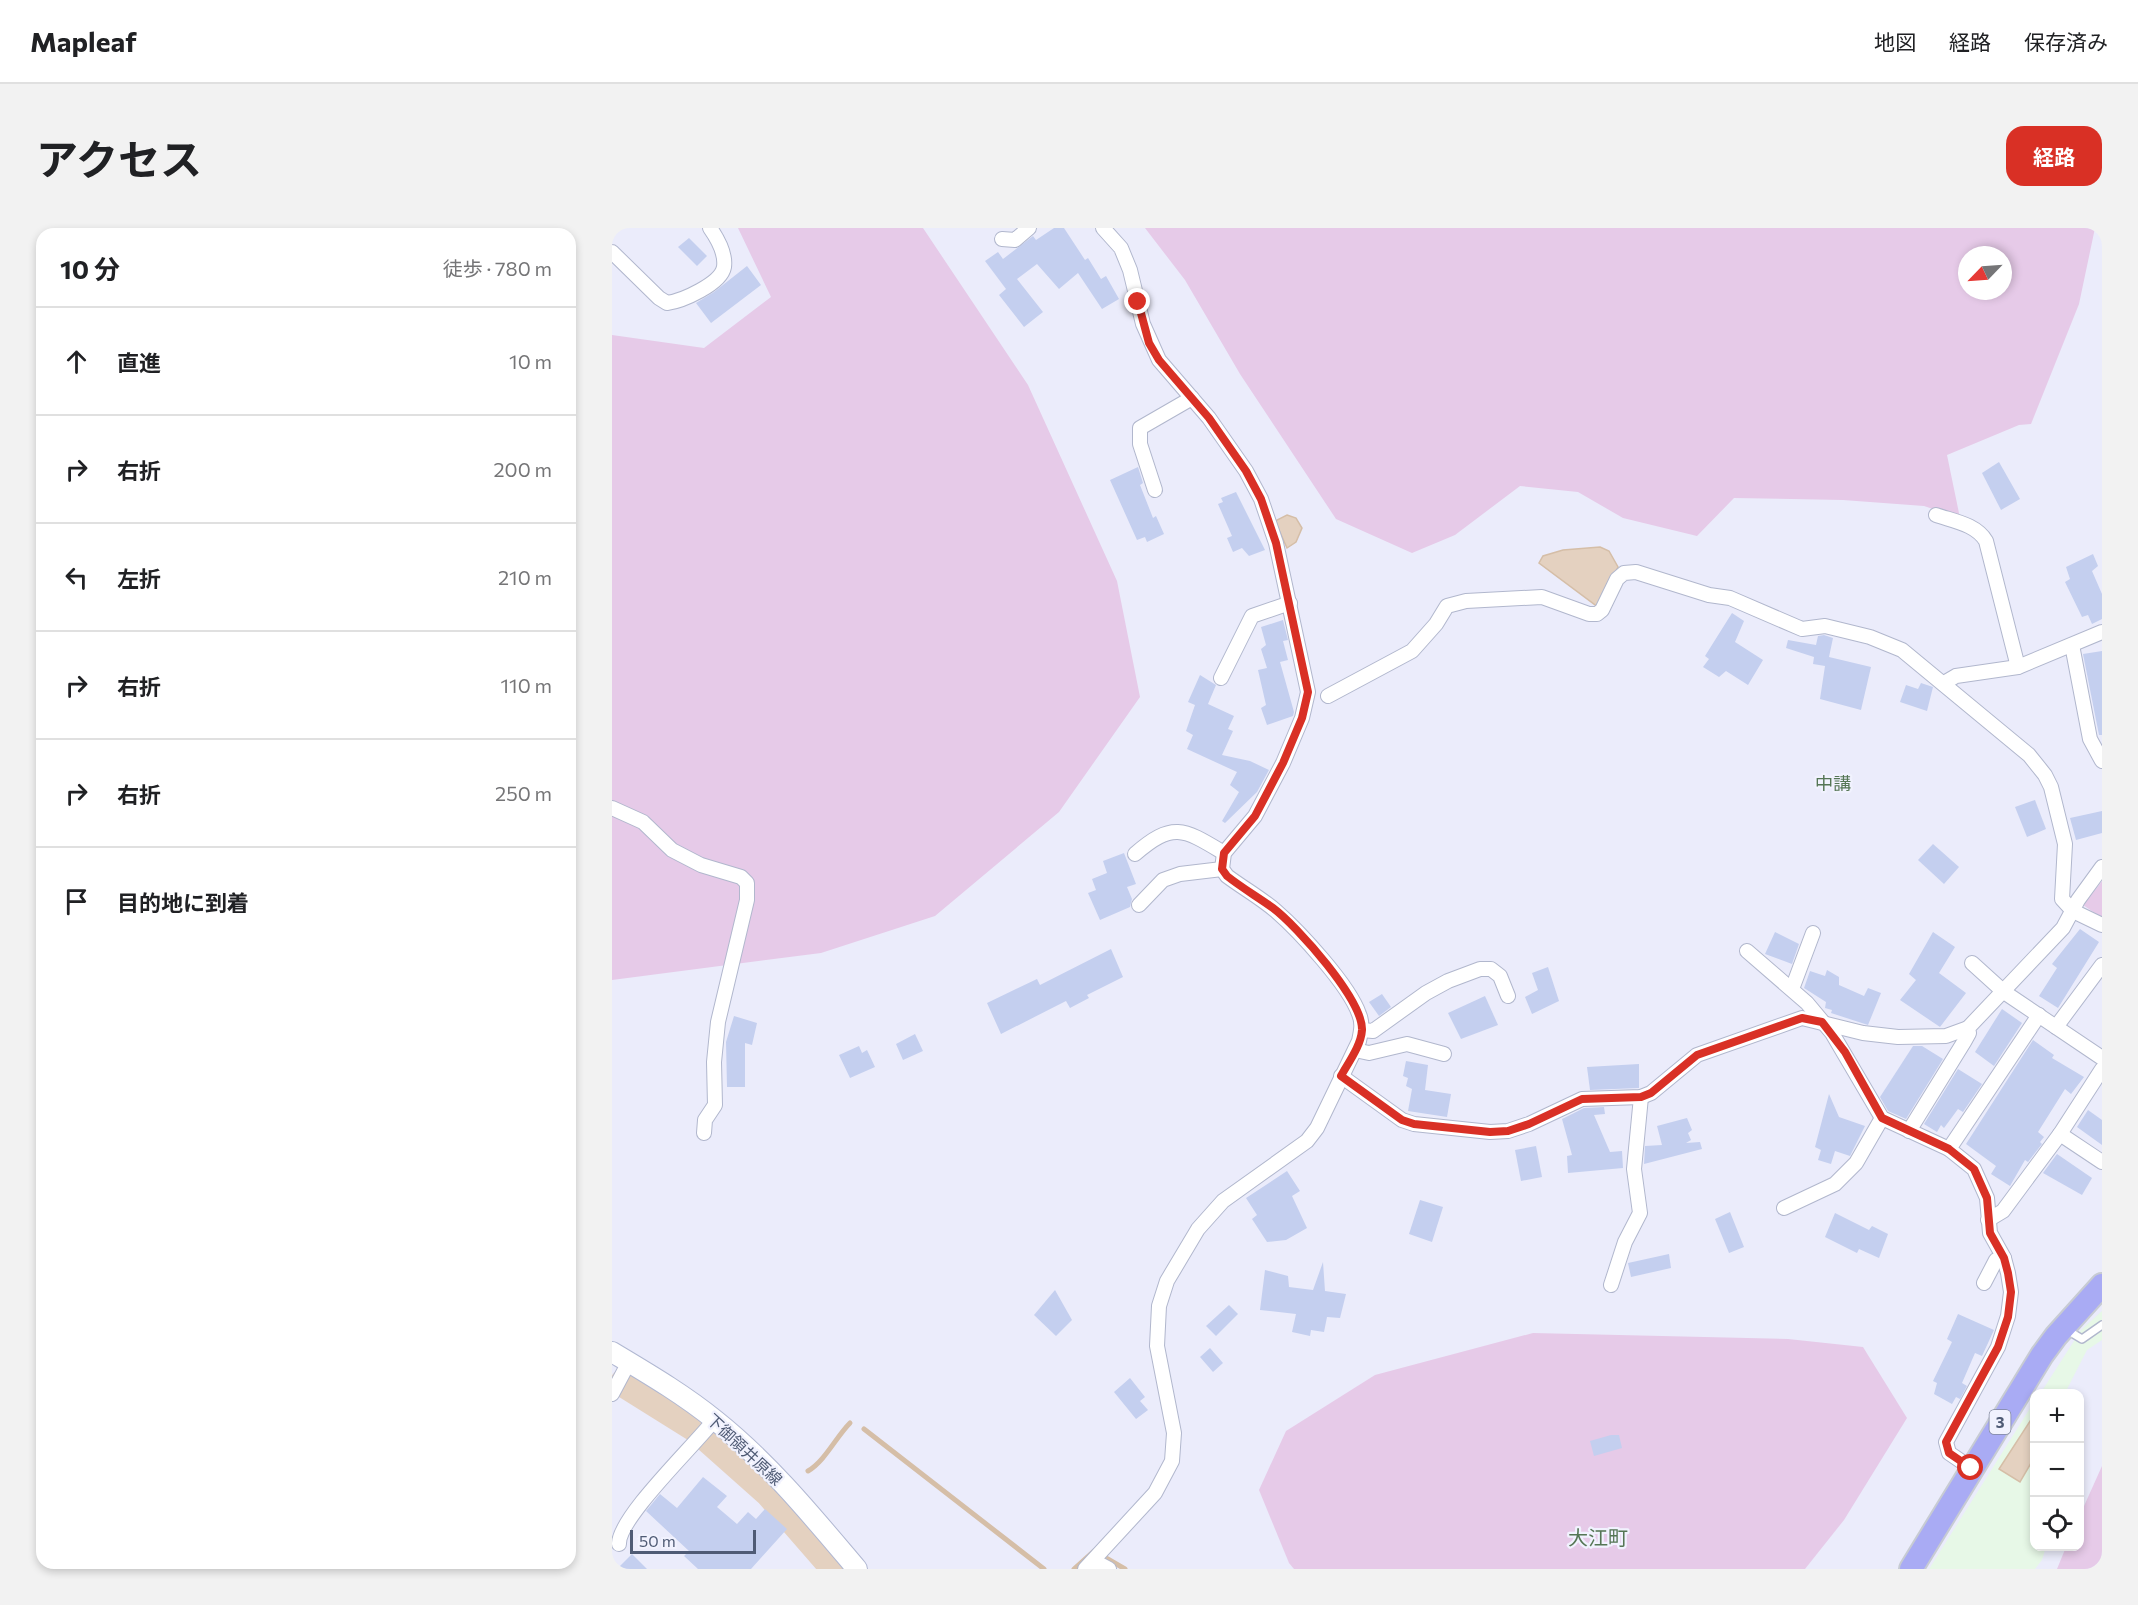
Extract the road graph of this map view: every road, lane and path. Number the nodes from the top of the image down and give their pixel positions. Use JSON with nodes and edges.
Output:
{"nodes":[{"id":1,"x":710,"y":228,"type":"edge"},
{"id":2,"x":1029,"y":228,"type":"edge"},
{"id":3,"x":1103,"y":228,"type":"edge"},
{"id":4,"x":1002,"y":239,"type":"dead end"},
{"id":5,"x":612,"y":252,"type":"edge"},
{"id":6,"x":1192,"y":398,"type":"junction"},
{"id":7,"x":1155,"y":490,"type":"dead end"},
{"id":8,"x":1936,"y":515,"type":"dead end"},
{"id":9,"x":1290,"y":603,"type":"junction"},
{"id":10,"x":2102,"y":632,"type":"edge"},
{"id":11,"x":2072,"y":645,"type":"junction"},
{"id":12,"x":2018,"y":667,"type":"junction"},
{"id":13,"x":1221,"y":678,"type":"dead end"},
{"id":14,"x":1944,"y":683,"type":"junction"},
{"id":15,"x":1328,"y":696,"type":"dead end"},
{"id":16,"x":2102,"y":761,"type":"edge"},
{"id":17,"x":612,"y":808,"type":"edge"},
{"id":18,"x":1224,"y":853,"type":"junction"},
{"id":19,"x":1135,"y":854,"type":"dead end"},
{"id":20,"x":2102,"y":867,"type":"edge"},
{"id":21,"x":1222,"y":869,"type":"junction"},
{"id":22,"x":1139,"y":905,"type":"dead end"},
{"id":23,"x":2073,"y":911,"type":"junction"},
{"id":24,"x":2102,"y":925,"type":"edge"},
{"id":25,"x":1813,"y":933,"type":"dead end"},
{"id":26,"x":1747,"y":951,"type":"dead end"},
{"id":27,"x":1972,"y":963,"type":"dead end"},
{"id":28,"x":2102,"y":965,"type":"edge"},
{"id":29,"x":1792,"y":989,"type":"junction"},
{"id":30,"x":2004,"y":992,"type":"junction"},
{"id":31,"x":1508,"y":996,"type":"dead end"},
{"id":32,"x":2039,"y":1015,"type":"junction"},
{"id":33,"x":1822,"y":1022,"type":"junction"},
{"id":34,"x":2056,"y":1027,"type":"junction"},
{"id":35,"x":1968,"y":1028,"type":"junction"},
{"id":36,"x":1362,"y":1030,"type":"junction"},
{"id":37,"x":1355,"y":1050,"type":"junction"},
{"id":38,"x":1444,"y":1054,"type":"dead end"},
{"id":39,"x":2102,"y":1058,"type":"edge"},
{"id":40,"x":2102,"y":1069,"type":"edge"},
{"id":41,"x":1341,"y":1076,"type":"junction"},
{"id":42,"x":1641,"y":1097,"type":"junction"},
{"id":43,"x":1882,"y":1118,"type":"junction"},
{"id":44,"x":1909,"y":1131,"type":"junction"},
{"id":45,"x":704,"y":1133,"type":"dead end"},
{"id":46,"x":2060,"y":1134,"type":"junction"},
{"id":47,"x":1949,"y":1149,"type":"junction"},
{"id":48,"x":2102,"y":1162,"type":"edge"},
{"id":49,"x":1784,"y":1208,"type":"dead end"},
{"id":50,"x":1988,"y":1220,"type":"junction"},
{"id":51,"x":2004,"y":1258,"type":"junction"},
{"id":52,"x":1984,"y":1283,"type":"dead end"},
{"id":53,"x":1611,"y":1285,"type":"dead end"},
{"id":54,"x":2102,"y":1285,"type":"edge"},
{"id":55,"x":2102,"y":1325,"type":"edge"},
{"id":56,"x":2063,"y":1328,"type":"junction"},
{"id":57,"x":612,"y":1352,"type":"edge"},
{"id":58,"x":629,"y":1362,"type":"junction"},
{"id":59,"x":612,"y":1394,"type":"edge"},
{"id":60,"x":707,"y":1429,"type":"junction"},
{"id":61,"x":1971,"y":1468,"type":"junction"},
{"id":62,"x":619,"y":1544,"type":"dead end"},
{"id":63,"x":1090,"y":1565,"type":"edge"},
{"id":64,"x":857,"y":1569,"type":"edge"},
{"id":65,"x":1109,"y":1569,"type":"edge"},
{"id":66,"x":1911,"y":1569,"type":"edge"}],
"edges":[{"from":1,"to":5,"type":"street"},
{"from":2,"to":4,"type":"street"},
{"from":3,"to":6,"type":"street"},
{"from":6,"to":7,"type":"street"},
{"from":6,"to":9,"type":"street"},
{"from":8,"to":12,"type":"street"},
{"from":9,"to":13,"type":"street"},
{"from":9,"to":18,"type":"street"},
{"from":10,"to":11,"type":"street"},
{"from":11,"to":12,"type":"street"},
{"from":11,"to":16,"type":"street"},
{"from":12,"to":14,"type":"street"},
{"from":14,"to":15,"type":"street"},
{"from":14,"to":23,"type":"street"},
{"from":17,"to":45,"type":"street"},
{"from":18,"to":19,"type":"street"},
{"from":18,"to":21,"type":"street"},
{"from":20,"to":23,"type":"street"},
{"from":21,"to":22,"type":"street"},
{"from":21,"to":36,"type":"street"},
{"from":23,"to":24,"type":"street"},
{"from":23,"to":30,"type":"street"},
{"from":25,"to":29,"type":"street"},
{"from":26,"to":29,"type":"street"},
{"from":27,"to":30,"type":"street"},
{"from":28,"to":34,"type":"street"},
{"from":29,"to":33,"type":"street"},
{"from":30,"to":32,"type":"street"},
{"from":30,"to":35,"type":"street"},
{"from":31,"to":36,"type":"street"},
{"from":32,"to":34,"type":"street"},
{"from":32,"to":47,"type":"street"},
{"from":33,"to":35,"type":"street"},
{"from":33,"to":42,"type":"street"},
{"from":33,"to":43,"type":"street"},
{"from":34,"to":39,"type":"street"},
{"from":35,"to":44,"type":"street"},
{"from":36,"to":37,"type":"street"},
{"from":37,"to":38,"type":"street"},
{"from":37,"to":41,"type":"street"},
{"from":40,"to":46,"type":"street"},
{"from":41,"to":42,"type":"street"},
{"from":41,"to":63,"type":"street"},
{"from":42,"to":53,"type":"street"},
{"from":43,"to":44,"type":"street"},
{"from":43,"to":49,"type":"street"},
{"from":44,"to":47,"type":"street"},
{"from":46,"to":48,"type":"street"},
{"from":46,"to":50,"type":"street"},
{"from":47,"to":50,"type":"street"},
{"from":50,"to":51,"type":"street"},
{"from":51,"to":52,"type":"street"},
{"from":51,"to":61,"type":"street"},
{"from":54,"to":56,"type":"main road","number":"3"},
{"from":55,"to":56,"type":"lane"},
{"from":56,"to":61,"type":"main road","number":"3"},
{"from":57,"to":58,"type":"main road","name":"下御領井原線"},
{"from":58,"to":59,"type":"street"},
{"from":58,"to":60,"type":"main road","name":"下御領井原線"},
{"from":60,"to":62,"type":"street"},
{"from":60,"to":64,"type":"main road","name":"下御領井原線"},
{"from":61,"to":66,"type":"main road","number":"3"},
{"from":63,"to":65,"type":"street"}]}
